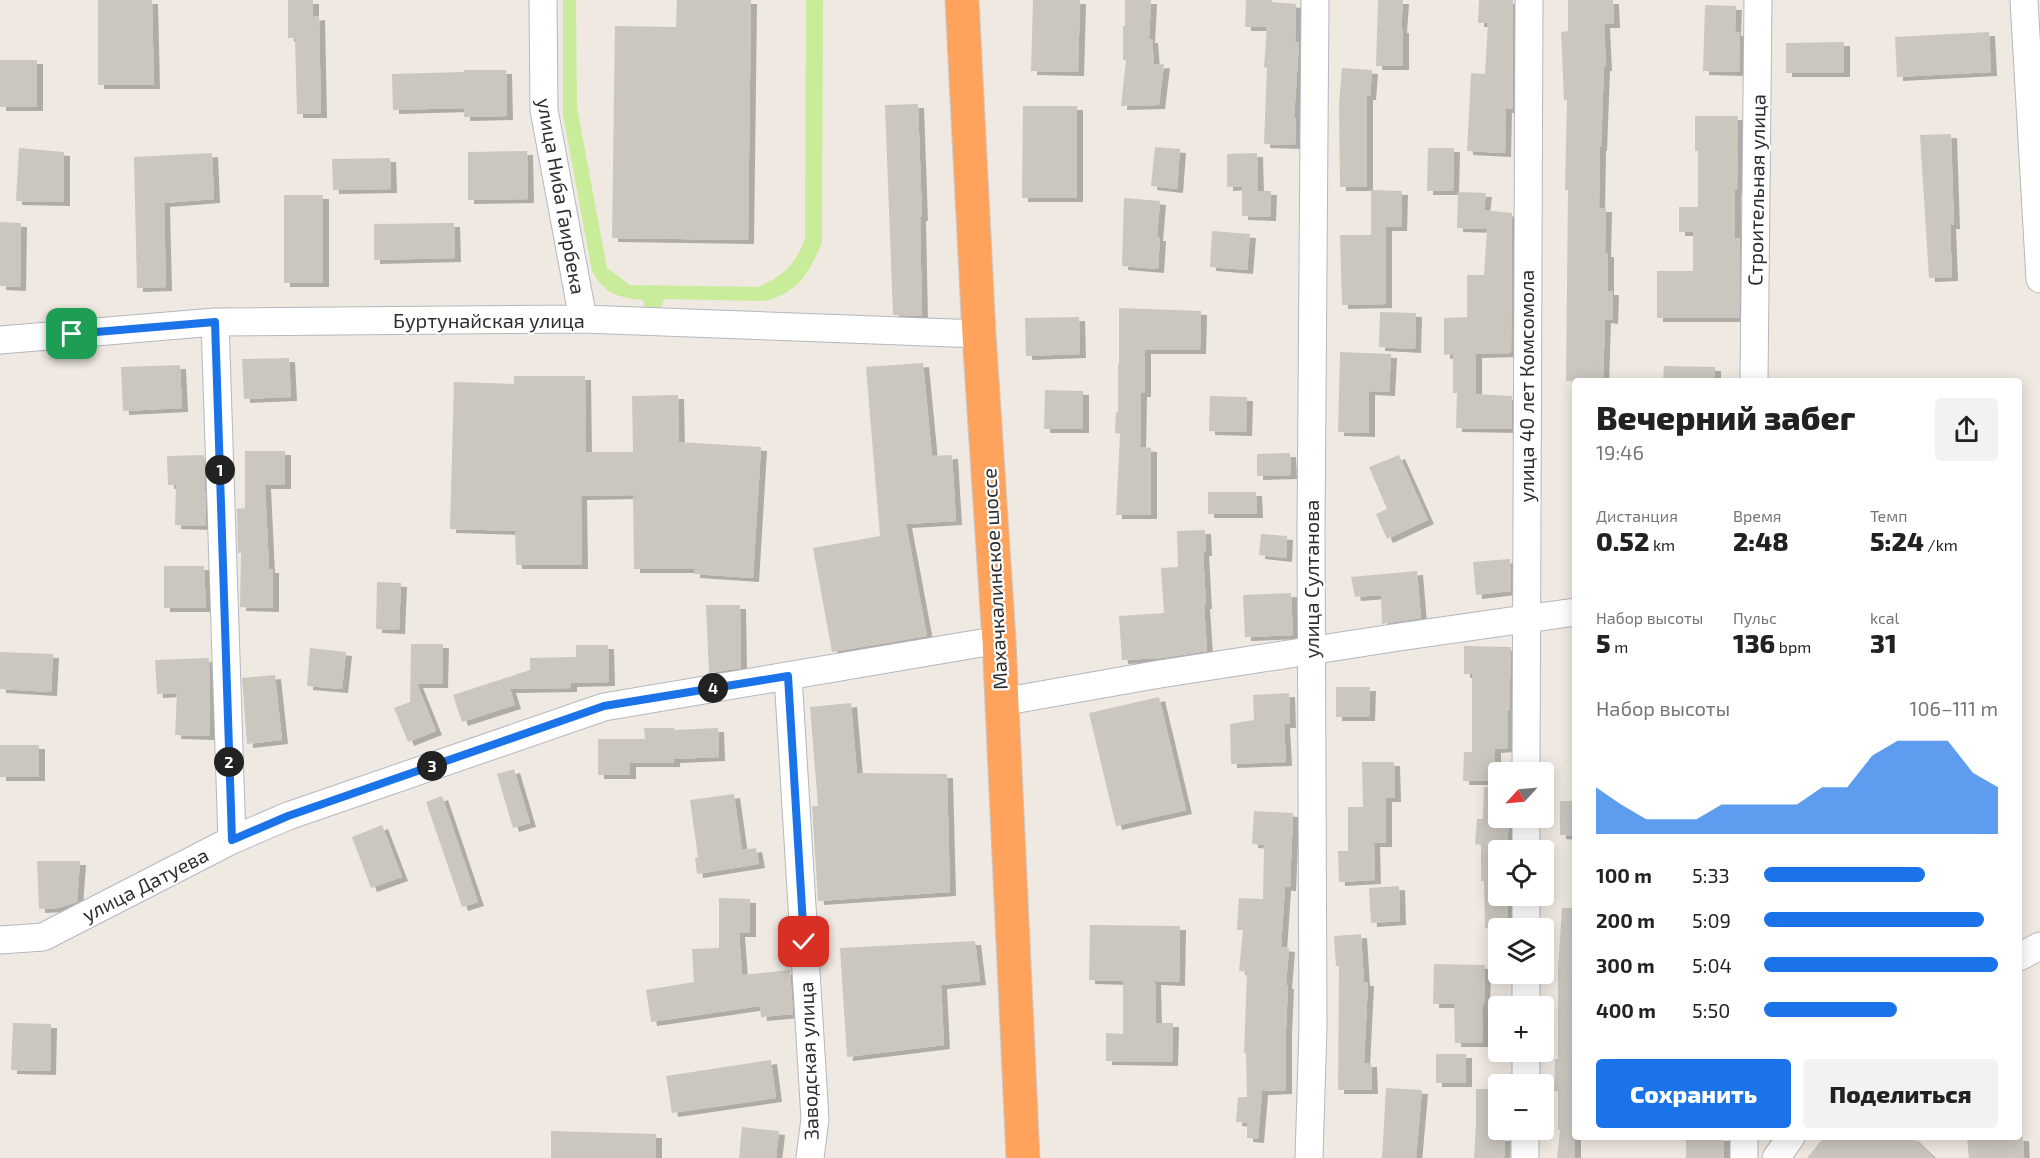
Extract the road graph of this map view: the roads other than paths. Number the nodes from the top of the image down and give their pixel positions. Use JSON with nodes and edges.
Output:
{"nodes":[{"id":1,"x":543,"y":0,"type":"edge"},
{"id":2,"x":962,"y":0,"type":"edge"},
{"id":3,"x":1315,"y":0,"type":"edge"},
{"id":4,"x":1529,"y":0,"type":"edge"},
{"id":5,"x":1758,"y":0,"type":"edge"},
{"id":6,"x":2024,"y":0,"type":"edge"},
{"id":7,"x":2040,"y":279,"type":"edge"},
{"id":8,"x":583,"y":319,"type":"junction"},
{"id":9,"x":215,"y":322,"type":"junction"},
{"id":10,"x":979,"y":334,"type":"junction"},
{"id":11,"x":0,"y":340,"type":"edge"},
{"id":12,"x":1754,"y":378,"type":"edge"},
{"id":13,"x":1572,"y":612,"type":"edge"},
{"id":14,"x":1525,"y":620,"type":"junction"},
{"id":15,"x":999,"y":640,"type":"junction"},
{"id":16,"x":1311,"y":650,"type":"junction"},
{"id":17,"x":788,"y":676,"type":"junction"},
{"id":18,"x":1001,"y":702,"type":"junction"},
{"id":19,"x":1526,"y":762,"type":"edge"},
{"id":20,"x":232,"y":840,"type":"junction"},
{"id":21,"x":0,"y":940,"type":"edge"},
{"id":22,"x":2040,"y":946,"type":"edge"},
{"id":23,"x":2022,"y":955,"type":"edge"},
{"id":24,"x":1525,"y":1140,"type":"edge"},
{"id":25,"x":1744,"y":1140,"type":"edge"},
{"id":26,"x":1789,"y":1140,"type":"edge"},
{"id":27,"x":810,"y":1158,"type":"edge"},
{"id":28,"x":1023,"y":1158,"type":"edge"},
{"id":29,"x":1309,"y":1158,"type":"edge"},
{"id":30,"x":1525,"y":1158,"type":"edge"},
{"id":31,"x":1744,"y":1158,"type":"edge"},
{"id":32,"x":1776,"y":1158,"type":"edge"}],
"edges":[{"from":1,"to":8,"type":"street","name":"улица Ниба Гаирбека"},
{"from":2,"to":10,"type":"highway","name":"Махачкалинское шоссе"},
{"from":3,"to":16,"type":"street","name":"улица Султанова"},
{"from":4,"to":14,"type":"street","name":"улица 40 лет Комсомола"},
{"from":5,"to":12,"type":"street","name":"Строительная улица"},
{"from":6,"to":7,"type":"street"},
{"from":8,"to":9,"type":"street","name":"Буртунайская улица"},
{"from":8,"to":10,"type":"street","name":"Буртунайская улица"},
{"from":9,"to":11,"type":"street","name":"Буртунайская улица"},
{"from":9,"to":20,"type":"street"},
{"from":10,"to":15,"type":"highway","name":"Махачкалинское шоссе"},
{"from":13,"to":14,"type":"street"},
{"from":14,"to":16,"type":"street"},
{"from":14,"to":19,"type":"street","name":"улица 40 лет Комсомола"},
{"from":15,"to":17,"type":"street","name":"улица Датуева"},
{"from":15,"to":18,"type":"highway","name":"Махачкалинское шоссе"},
{"from":16,"to":18,"type":"street"},
{"from":16,"to":29,"type":"street","name":"улица Султанова"},
{"from":17,"to":20,"type":"street","name":"улица Датуева"},
{"from":17,"to":27,"type":"street","name":"Заводская улица"},
{"from":18,"to":28,"type":"highway","name":"Махачкалинское шоссе"},
{"from":20,"to":21,"type":"street","name":"улица Датуева"},
{"from":22,"to":23,"type":"street"},
{"from":24,"to":30,"type":"street"},
{"from":25,"to":31,"type":"street"},
{"from":26,"to":32,"type":"street"}]}
